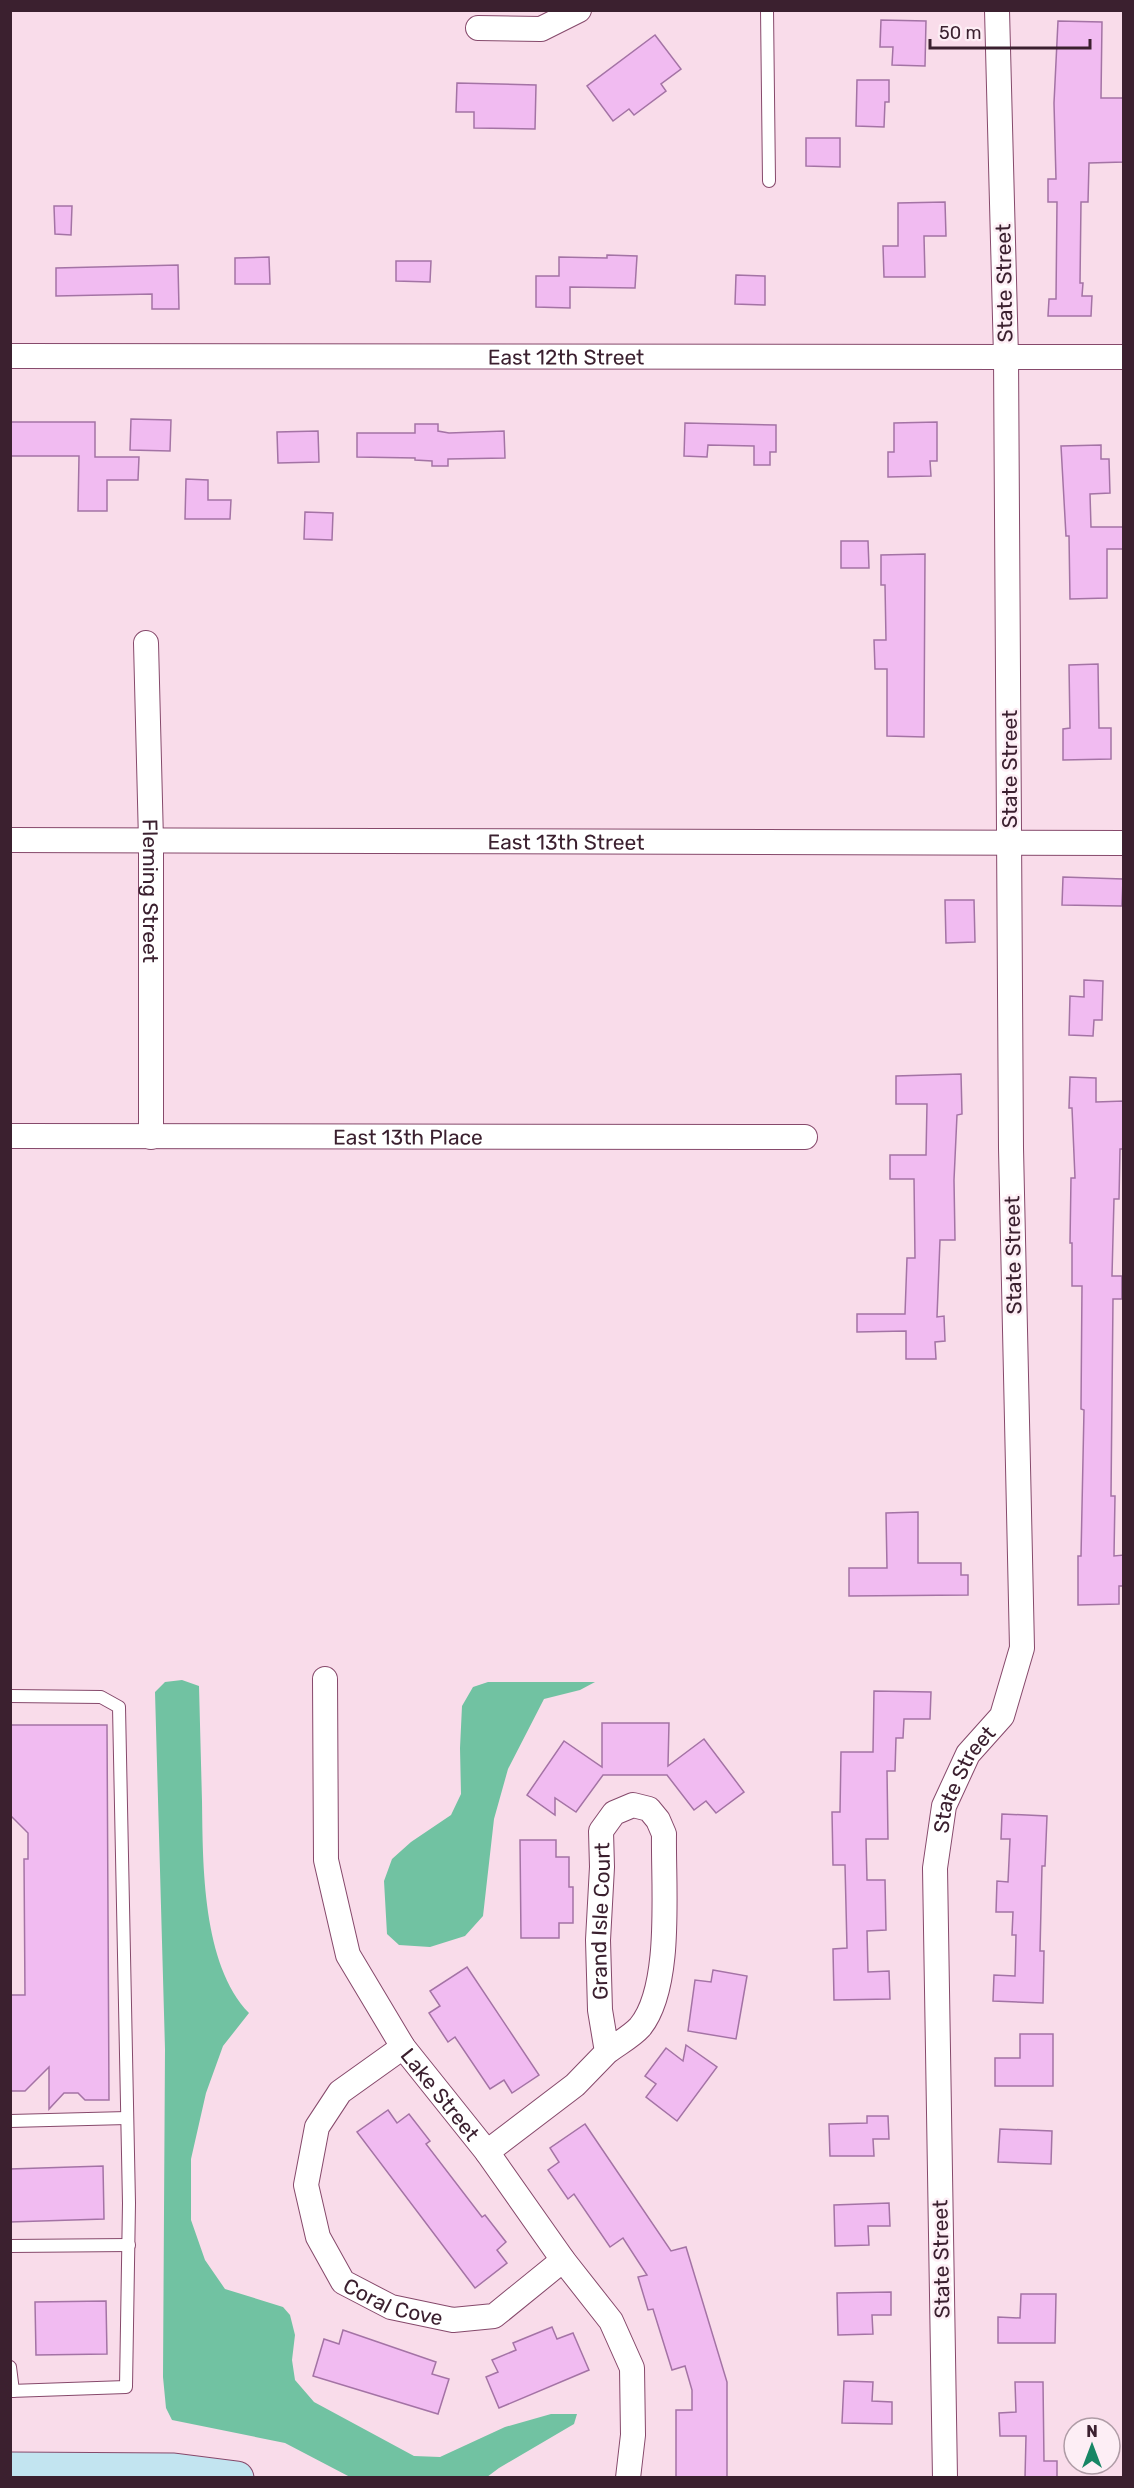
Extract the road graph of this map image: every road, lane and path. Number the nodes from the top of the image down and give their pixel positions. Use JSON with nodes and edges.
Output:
{"nodes":[{"id":1,"x":579,"y":10,"type":"edge"},
{"id":2,"x":767,"y":10,"type":"edge"},
{"id":3,"x":997,"y":10,"type":"edge"},
{"id":4,"x":478,"y":28,"type":"dead end"},
{"id":5,"x":769,"y":181,"type":"dead end"},
{"id":6,"x":10,"y":356,"type":"edge"},
{"id":7,"x":1006,"y":357,"type":"junction"},
{"id":8,"x":1124,"y":357,"type":"edge"},
{"id":9,"x":146,"y":643,"type":"dead end"},
{"id":10,"x":10,"y":840,"type":"edge"},
{"id":11,"x":151,"y":841,"type":"junction"},
{"id":12,"x":1009,"y":843,"type":"junction"},
{"id":13,"x":1124,"y":843,"type":"edge"},
{"id":14,"x":10,"y":1136,"type":"edge"},
{"id":15,"x":151,"y":1137,"type":"junction"},
{"id":16,"x":805,"y":1137,"type":"dead end"},
{"id":17,"x":325,"y":1679,"type":"dead end"},
{"id":18,"x":10,"y":1696,"type":"edge"},
{"id":19,"x":403,"y":2047,"type":"junction"},
{"id":20,"x":607,"y":2052,"type":"junction"},
{"id":21,"x":128,"y":2118,"type":"junction"},
{"id":22,"x":10,"y":2121,"type":"edge"},
{"id":23,"x":487,"y":2152,"type":"junction"},
{"id":24,"x":129,"y":2245,"type":"junction"},
{"id":25,"x":10,"y":2246,"type":"edge"},
{"id":26,"x":563,"y":2260,"type":"junction"},
{"id":27,"x":10,"y":2367,"type":"edge"},
{"id":28,"x":12,"y":2391,"type":"edge"},
{"id":29,"x":10,"y":2469,"type":"edge"},
{"id":30,"x":237,"y":2478,"type":"edge"},
{"id":31,"x":628,"y":2478,"type":"edge"},
{"id":32,"x":945,"y":2478,"type":"edge"}],
"edges":[{"from":1,"to":4,"type":"street"},
{"from":2,"to":5,"type":"lane"},
{"from":3,"to":7,"type":"street","name":"State Street"},
{"from":6,"to":7,"type":"street","name":"East 12th Street"},
{"from":7,"to":8,"type":"street","name":"East 12th Street"},
{"from":7,"to":12,"type":"street","name":"State Street"},
{"from":9,"to":11,"type":"street","name":"Fleming Street"},
{"from":10,"to":11,"type":"street","name":"East 13th Street"},
{"from":11,"to":12,"type":"street","name":"East 13th Street"},
{"from":11,"to":15,"type":"street","name":"Fleming Street"},
{"from":12,"to":13,"type":"street","name":"East 13th Street"},
{"from":12,"to":32,"type":"street","name":"State Street"},
{"from":14,"to":15,"type":"street","name":"East 13th Place"},
{"from":15,"to":16,"type":"street","name":"East 13th Place"},
{"from":17,"to":19,"type":"street","name":"Lake Street"},
{"from":18,"to":21,"type":"lane"},
{"from":19,"to":23,"type":"street","name":"Lake Street"},
{"from":19,"to":26,"type":"street","name":"Coral Cove"},
{"from":20,"to":20,"type":"street","name":"Grand Isle Court"},
{"from":20,"to":23,"type":"street","name":"Grand Isle Court"},
{"from":21,"to":22,"type":"lane"},
{"from":21,"to":24,"type":"lane"},
{"from":23,"to":26,"type":"street","name":"Lake Street"},
{"from":24,"to":25,"type":"lane"},
{"from":24,"to":28,"type":"lane"},
{"from":26,"to":31,"type":"street","name":"Lake Street"},
{"from":27,"to":28,"type":"lane"},
{"from":29,"to":30,"type":"street"}]}
